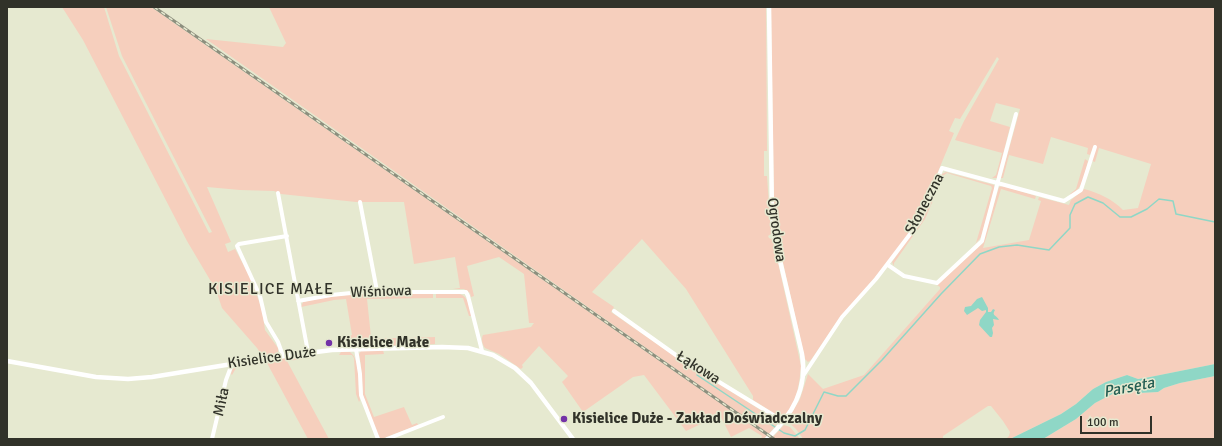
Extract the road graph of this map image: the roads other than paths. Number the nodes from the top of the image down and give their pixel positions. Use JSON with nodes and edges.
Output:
{"nodes":[{"id":1,"x":769,"y":7,"type":"edge"},
{"id":2,"x":1016,"y":114,"type":"dead end"},
{"id":3,"x":1095,"y":147,"type":"dead end"},
{"id":4,"x":998,"y":183,"type":"junction"},
{"id":5,"x":278,"y":193,"type":"dead end"},
{"id":6,"x":360,"y":202,"type":"dead end"},
{"id":7,"x":287,"y":236,"type":"junction"},
{"id":8,"x":888,"y":265,"type":"junction"},
{"id":9,"x":377,"y":291,"type":"junction"},
{"id":10,"x":298,"y":301,"type":"junction"},
{"id":11,"x":614,"y":312,"type":"dead end"},
{"id":12,"x":356,"y":349,"type":"junction"},
{"id":13,"x":482,"y":351,"type":"junction"},
{"id":14,"x":308,"y":352,"type":"junction"},
{"id":15,"x":283,"y":356,"type":"junction"},
{"id":16,"x":7,"y":361,"type":"edge"},
{"id":17,"x":232,"y":364,"type":"junction"},
{"id":18,"x":804,"y":376,"type":"junction"},
{"id":19,"x":443,"y":417,"type":"dead end"},
{"id":20,"x":783,"y":421,"type":"junction"},
{"id":21,"x":212,"y":439,"type":"edge"},
{"id":22,"x":378,"y":439,"type":"edge"},
{"id":23,"x":387,"y":439,"type":"edge"},
{"id":24,"x":573,"y":439,"type":"edge"},
{"id":25,"x":767,"y":439,"type":"edge"}],
"edges":[{"from":1,"to":18,"type":"street","name":"Ogrodowa"},
{"from":2,"to":4,"type":"street"},
{"from":3,"to":4,"type":"street","name":"Słoneczna"},
{"from":4,"to":8,"type":"street","name":"Słoneczna"},
{"from":4,"to":8,"type":"street"},
{"from":5,"to":7,"type":"street"},
{"from":6,"to":9,"type":"street"},
{"from":7,"to":10,"type":"street"},
{"from":7,"to":15,"type":"street"},
{"from":8,"to":18,"type":"street","name":"Słoneczna"},
{"from":9,"to":10,"type":"street","name":"Wiśniowa"},
{"from":9,"to":13,"type":"street","name":"Wiśniowa"},
{"from":10,"to":14,"type":"street"},
{"from":11,"to":20,"type":"street","name":"Łąkowa"},
{"from":12,"to":13,"type":"street","name":"Kisielice Duże"},
{"from":12,"to":14,"type":"street","name":"Kisielice Duże"},
{"from":12,"to":22,"type":"street"},
{"from":13,"to":24,"type":"street","name":"Kisielice Duże"},
{"from":14,"to":15,"type":"street","name":"Kisielice Duże"},
{"from":15,"to":17,"type":"street","name":"Kisielice Duże"},
{"from":16,"to":17,"type":"street","name":"Kisielice Duże"},
{"from":17,"to":21,"type":"street","name":"Miła"},
{"from":18,"to":20,"type":"street","name":"Ogrodowa"},
{"from":19,"to":23,"type":"street"},
{"from":20,"to":25,"type":"street","name":"Ogrodowa"}]}
